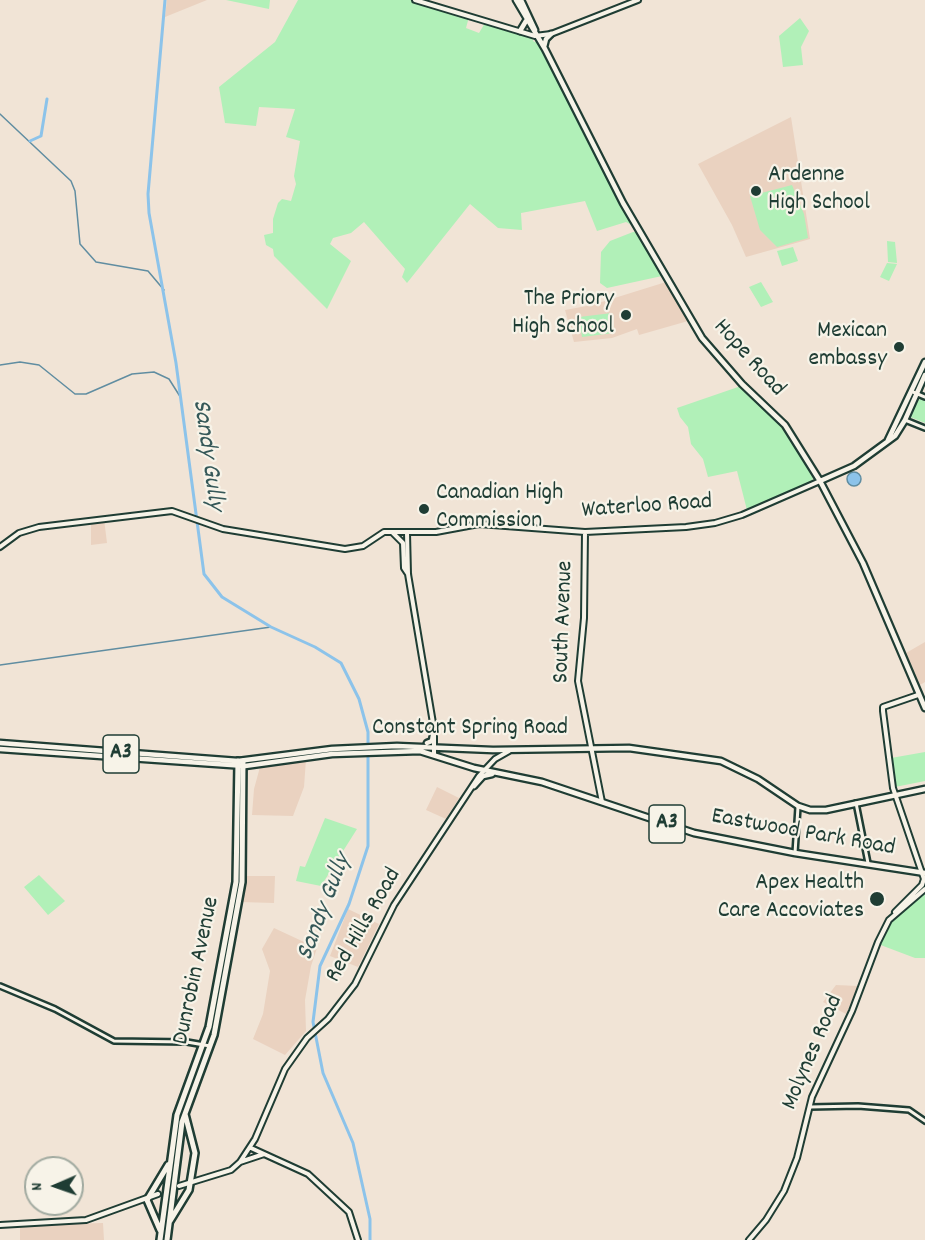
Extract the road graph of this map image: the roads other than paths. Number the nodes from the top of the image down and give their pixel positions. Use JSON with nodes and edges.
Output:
{"nodes":[{"id":1,"x":415,"y":0,"type":"edge"},
{"id":2,"x":516,"y":0,"type":"edge"},
{"id":3,"x":521,"y":0,"type":"edge"},
{"id":4,"x":638,"y":0,"type":"edge"},
{"id":5,"x":525,"y":18,"type":"junction"},
{"id":6,"x":520,"y":31,"type":"junction"},
{"id":7,"x":551,"y":34,"type":"junction"},
{"id":8,"x":537,"y":35,"type":"junction"},
{"id":9,"x":545,"y":49,"type":"junction"},
{"id":10,"x":925,"y":362,"type":"edge"},
{"id":11,"x":925,"y":375,"type":"edge"},
{"id":12,"x":915,"y":393,"type":"junction"},
{"id":13,"x":925,"y":397,"type":"edge"},
{"id":14,"x":905,"y":420,"type":"junction"},
{"id":15,"x":925,"y":428,"type":"edge"},
{"id":16,"x":888,"y":440,"type":"junction"},
{"id":17,"x":820,"y":481,"type":"junction"},
{"id":18,"x":392,"y":532,"type":"junction"},
{"id":19,"x":585,"y":532,"type":"junction"},
{"id":20,"x":407,"y":533,"type":"junction"},
{"id":21,"x":0,"y":547,"type":"edge"},
{"id":22,"x":408,"y":574,"type":"junction"},
{"id":23,"x":918,"y":695,"type":"junction"},
{"id":24,"x":925,"y":708,"type":"edge"},
{"id":25,"x":434,"y":729,"type":"junction"},
{"id":26,"x":0,"y":743,"type":"edge"},
{"id":27,"x":401,"y":746,"type":"junction"},
{"id":28,"x":435,"y":746,"type":"junction"},
{"id":29,"x":0,"y":748,"type":"edge"},
{"id":30,"x":591,"y":748,"type":"junction"},
{"id":31,"x":374,"y":750,"type":"junction"},
{"id":32,"x":509,"y":750,"type":"junction"},
{"id":33,"x":434,"y":754,"type":"junction"},
{"id":34,"x":241,"y":764,"type":"junction"},
{"id":35,"x":474,"y":768,"type":"junction"},
{"id":36,"x":485,"y":771,"type":"junction"},
{"id":37,"x":506,"y":774,"type":"junction"},
{"id":38,"x":474,"y":786,"type":"junction"},
{"id":39,"x":925,"y":789,"type":"edge"},
{"id":40,"x":895,"y":794,"type":"junction"},
{"id":41,"x":602,"y":802,"type":"junction"},
{"id":42,"x":856,"y":803,"type":"junction"},
{"id":43,"x":798,"y":806,"type":"junction"},
{"id":44,"x":795,"y":853,"type":"junction"},
{"id":45,"x":868,"y":863,"type":"junction"},
{"id":46,"x":923,"y":873,"type":"edge"},
{"id":47,"x":925,"y":889,"type":"edge"},
{"id":48,"x":889,"y":920,"type":"junction"},
{"id":49,"x":0,"y":986,"type":"edge"},
{"id":50,"x":207,"y":1045,"type":"junction"},
{"id":51,"x":808,"y":1107,"type":"junction"},
{"id":52,"x":184,"y":1113,"type":"junction"},
{"id":53,"x":925,"y":1121,"type":"edge"},
{"id":54,"x":253,"y":1149,"type":"junction"},
{"id":55,"x":265,"y":1154,"type":"junction"},
{"id":56,"x":171,"y":1155,"type":"junction"},
{"id":57,"x":246,"y":1155,"type":"junction"},
{"id":58,"x":251,"y":1158,"type":"junction"},
{"id":59,"x":240,"y":1162,"type":"junction"},
{"id":60,"x":190,"y":1181,"type":"junction"},
{"id":61,"x":177,"y":1184,"type":"junction"},
{"id":62,"x":158,"y":1194,"type":"tunnel mouth"},
{"id":63,"x":147,"y":1200,"type":"junction"},
{"id":64,"x":170,"y":1222,"type":"junction"},
{"id":65,"x":0,"y":1225,"type":"edge"},
{"id":66,"x":161,"y":1232,"type":"junction"},
{"id":67,"x":160,"y":1240,"type":"edge"},
{"id":68,"x":167,"y":1240,"type":"edge"},
{"id":69,"x":358,"y":1240,"type":"edge"},
{"id":70,"x":749,"y":1240,"type":"edge"}],
"edges":[{"from":1,"to":6,"type":"main road"},
{"from":2,"to":5,"type":"main road","name":"Hope Road"},
{"from":3,"to":8,"type":"main road","name":"Hope Road"},
{"from":4,"to":7,"type":"main road"},
{"from":5,"to":6,"type":"main road"},
{"from":5,"to":8,"type":"main road","name":"Hope Road"},
{"from":6,"to":8,"type":"main road"},
{"from":7,"to":8,"type":"main road"},
{"from":7,"to":9,"type":"main road"},
{"from":8,"to":9,"type":"main road","name":"Hope Road"},
{"from":9,"to":17,"type":"main road","name":"Hope Road"},
{"from":10,"to":12,"type":"main road"},
{"from":11,"to":12,"type":"main road"},
{"from":12,"to":13,"type":"street"},
{"from":12,"to":14,"type":"main road"},
{"from":12,"to":16,"type":"main road"},
{"from":14,"to":15,"type":"street"},
{"from":14,"to":16,"type":"main road"},
{"from":16,"to":17,"type":"main road"},
{"from":17,"to":19,"type":"main road","name":"Waterloo Road"},
{"from":17,"to":23,"type":"main road","name":"Hope Road"},
{"from":18,"to":20,"type":"main road","name":"Waterloo Road"},
{"from":18,"to":21,"type":"main road","name":"Waterloo Road"},
{"from":18,"to":22,"type":"main road"},
{"from":19,"to":20,"type":"main road","name":"Waterloo Road"},
{"from":19,"to":30,"type":"main road","name":"South Avenue"},
{"from":20,"to":22,"type":"main road"},
{"from":22,"to":25,"type":"main road"},
{"from":23,"to":24,"type":"main road","name":"Hope Road"},
{"from":23,"to":40,"type":"main road"},
{"from":25,"to":27,"type":"main road"},
{"from":25,"to":28,"type":"main road"},
{"from":26,"to":34,"type":"main road","name":"Constant Spring Road","number":"A3"},
{"from":27,"to":28,"type":"main road","name":"Constant Spring Road","number":"A3"},
{"from":27,"to":31,"type":"main road","name":"Constant Spring Road","number":"A3"},
{"from":28,"to":32,"type":"main road","name":"Constant Spring Road","number":"A3"},
{"from":28,"to":33,"type":"main road"},
{"from":29,"to":34,"type":"main road","name":"Constant Spring Road","number":"A3"},
{"from":30,"to":32,"type":"main road","name":"Constant Spring Road","number":"A3"},
{"from":30,"to":41,"type":"main road","name":"South Avenue"},
{"from":30,"to":43,"type":"main road","name":"Constant Spring Road","number":"A3"},
{"from":31,"to":33,"type":"main road","name":"Constant Spring Road","number":"A3"},
{"from":31,"to":34,"type":"main road","name":"Constant Spring Road","number":"A3"},
{"from":32,"to":36,"type":"main road","name":"Red Hills Road"},
{"from":33,"to":35,"type":"main road","name":"Eastwood Park Road","number":"A3"},
{"from":34,"to":50,"type":"highway","name":"Dunrobin Avenue"},
{"from":35,"to":36,"type":"main road","name":"Eastwood Park Road","number":"A3"},
{"from":35,"to":38,"type":"main road"},
{"from":36,"to":37,"type":"main road","name":"Eastwood Park Road","number":"A3"},
{"from":36,"to":38,"type":"main road","name":"Red Hills Road"},
{"from":37,"to":38,"type":"main road"},
{"from":37,"to":41,"type":"main road","name":"Eastwood Park Road","number":"A3"},
{"from":38,"to":54,"type":"main road","name":"Red Hills Road"},
{"from":39,"to":40,"type":"main road","name":"Constant Spring Road","number":"A3"},
{"from":40,"to":42,"type":"main road","name":"Constant Spring Road","number":"A3"},
{"from":40,"to":46,"type":"main road"},
{"from":41,"to":44,"type":"main road","name":"Eastwood Park Road","number":"A3"},
{"from":42,"to":43,"type":"main road","name":"Constant Spring Road","number":"A3"},
{"from":42,"to":45,"type":"street"},
{"from":43,"to":44,"type":"street"},
{"from":44,"to":45,"type":"main road","name":"Eastwood Park Road","number":"A3"},
{"from":45,"to":46,"type":"main road","name":"Eastwood Park Road","number":"A3"},
{"from":46,"to":48,"type":"main road"},
{"from":47,"to":48,"type":"main road","name":"Molynes Road"},
{"from":48,"to":51,"type":"main road","name":"Molynes Road"},
{"from":49,"to":50,"type":"street"},
{"from":50,"to":52,"type":"highway","name":"Dunrobin Avenue"},
{"from":50,"to":56,"type":"highway","name":"Dunrobin Avenue"},
{"from":51,"to":53,"type":"street"},
{"from":51,"to":70,"type":"main road","name":"Molynes Road"},
{"from":52,"to":60,"type":"highway"},
{"from":52,"to":61,"type":"highway","name":"Dunrobin Avenue"},
{"from":54,"to":55,"type":"main road"},
{"from":54,"to":57,"type":"main road","name":"Red Hills Road"},
{"from":54,"to":58,"type":"main road"},
{"from":55,"to":58,"type":"main road"},
{"from":55,"to":69,"type":"main road"},
{"from":56,"to":63,"type":"highway"},
{"from":56,"to":66,"type":"highway","name":"Dunrobin Avenue"},
{"from":57,"to":58,"type":"main road"},
{"from":57,"to":59,"type":"main road","name":"Red Hills Road"},
{"from":58,"to":59,"type":"main road"},
{"from":59,"to":60,"type":"main road","name":"Red Hills Road"},
{"from":60,"to":61,"type":"main road","name":"Red Hills Road"},
{"from":60,"to":64,"type":"highway"},
{"from":61,"to":64,"type":"highway","name":"Dunrobin Avenue"},
{"from":62,"to":63,"type":"main road"},
{"from":63,"to":65,"type":"main road"},
{"from":63,"to":66,"type":"highway"},
{"from":64,"to":68,"type":"highway","name":"Dunrobin Avenue"},
{"from":66,"to":67,"type":"highway","name":"Dunrobin Avenue"}]}
